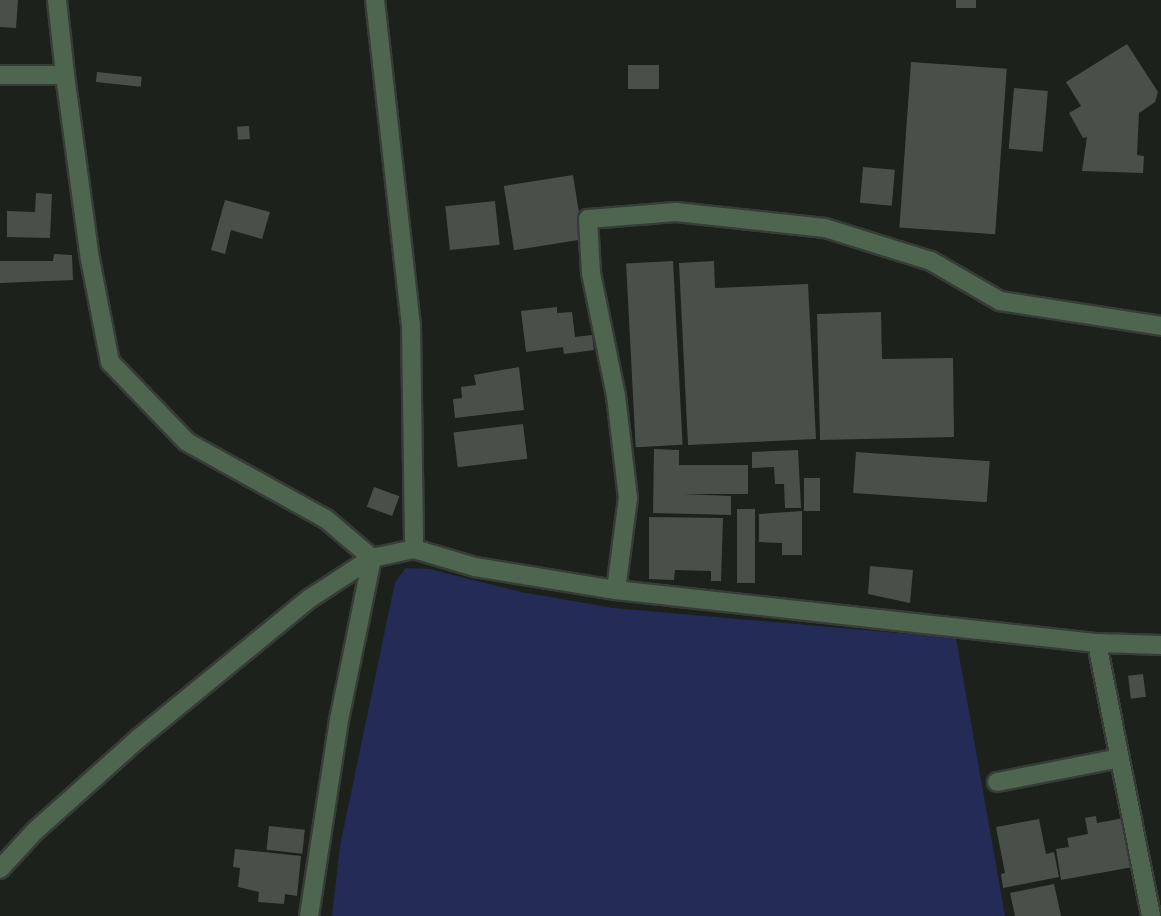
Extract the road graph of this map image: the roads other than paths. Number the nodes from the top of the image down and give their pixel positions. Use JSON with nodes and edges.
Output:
{"nodes":[{"id":1,"x":57,"y":0,"type":"edge"},
{"id":2,"x":375,"y":0,"type":"edge"},
{"id":3,"x":0,"y":75,"type":"edge"},
{"id":4,"x":65,"y":75,"type":"junction"},
{"id":5,"x":1161,"y":326,"type":"edge"},
{"id":6,"x":414,"y":550,"type":"junction"},
{"id":7,"x":372,"y":558,"type":"junction"},
{"id":8,"x":616,"y":590,"type":"junction"},
{"id":9,"x":1097,"y":643,"type":"junction"},
{"id":10,"x":1161,"y":645,"type":"edge"},
{"id":11,"x":1120,"y":758,"type":"junction"},
{"id":12,"x":997,"y":782,"type":"dead end"},
{"id":13,"x":0,"y":869,"type":"edge"},
{"id":14,"x":309,"y":916,"type":"edge"},
{"id":15,"x":1151,"y":916,"type":"edge"}],
"edges":[{"from":1,"to":4,"type":"street"},
{"from":2,"to":6,"type":"street"},
{"from":3,"to":4,"type":"street"},
{"from":4,"to":7,"type":"street"},
{"from":5,"to":8,"type":"street"},
{"from":6,"to":7,"type":"street"},
{"from":6,"to":8,"type":"street"},
{"from":7,"to":13,"type":"street"},
{"from":7,"to":14,"type":"street"},
{"from":8,"to":9,"type":"street"},
{"from":9,"to":10,"type":"street"},
{"from":9,"to":11,"type":"street"},
{"from":11,"to":12,"type":"street"},
{"from":11,"to":15,"type":"street"}]}
